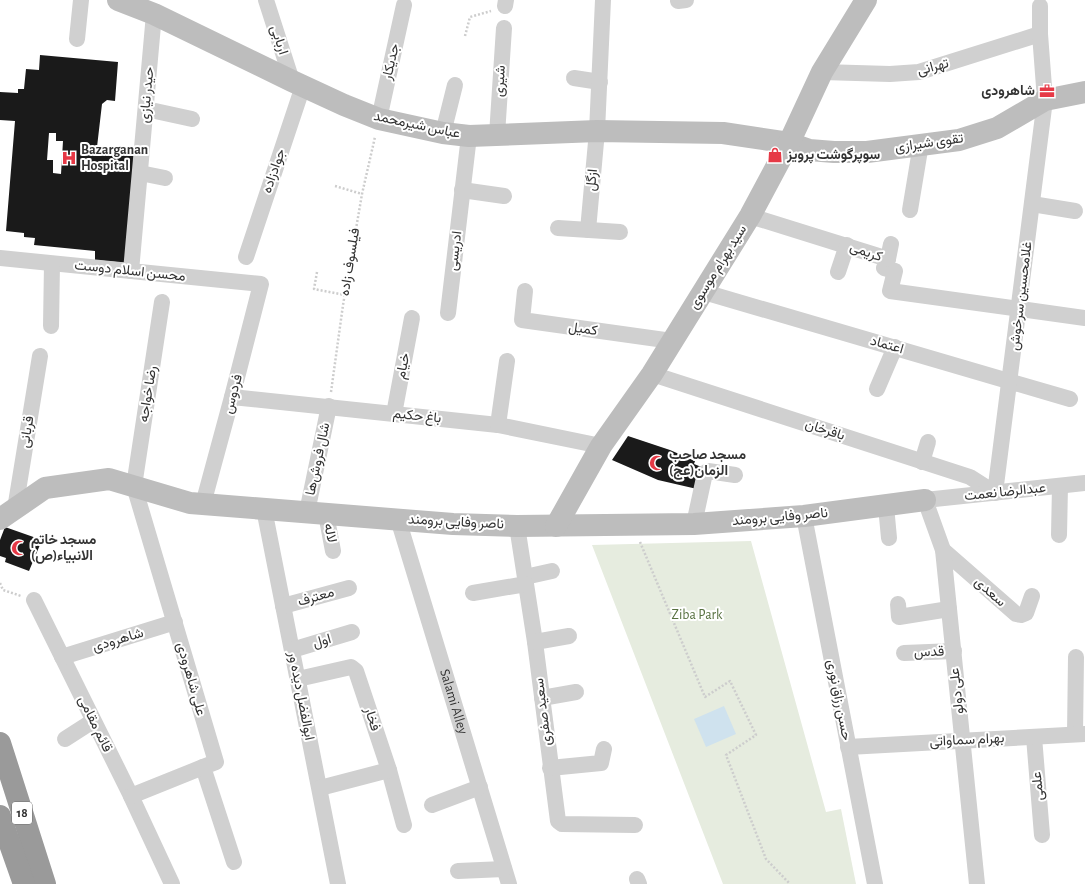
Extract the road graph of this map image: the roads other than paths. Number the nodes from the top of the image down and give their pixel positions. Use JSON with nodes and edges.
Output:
{"nodes":[{"id":1,"x":81,"y":0,"type":"edge"},
{"id":2,"x":118,"y":0,"type":"edge"},
{"id":3,"x":266,"y":0,"type":"edge"},
{"id":4,"x":603,"y":0,"type":"edge"},
{"id":5,"x":866,"y":0,"type":"edge"},
{"id":6,"x":404,"y":5,"type":"dead end"},
{"id":7,"x":1040,"y":6,"type":"dead end"},
{"id":8,"x":154,"y":14,"type":"junction"},
{"id":9,"x":504,"y":28,"type":"dead end"},
{"id":10,"x":1040,"y":34,"type":"junction"},
{"id":11,"x":76,"y":39,"type":"dead end"},
{"id":12,"x":822,"y":72,"type":"junction"},
{"id":13,"x":574,"y":78,"type":"dead end"},
{"id":14,"x":600,"y":82,"type":"junction"},
{"id":15,"x":298,"y":83,"type":"junction"},
{"id":16,"x":456,"y":86,"type":"dead end"},
{"id":17,"x":1085,"y":92,"type":"edge"},
{"id":18,"x":1045,"y":100,"type":"junction"},
{"id":19,"x":146,"y":109,"type":"junction"},
{"id":20,"x":192,"y":119,"type":"dead end"},
{"id":21,"x":379,"y":119,"type":"junction"},
{"id":22,"x":597,"y":131,"type":"junction"},
{"id":23,"x":443,"y":133,"type":"junction"},
{"id":24,"x":497,"y":135,"type":"junction"},
{"id":25,"x":469,"y":136,"type":"junction"},
{"id":26,"x":789,"y":143,"type":"junction"},
{"id":27,"x":921,"y":144,"type":"junction"},
{"id":28,"x":140,"y":173,"type":"junction"},
{"id":29,"x":165,"y":178,"type":"dead end"},
{"id":30,"x":462,"y":190,"type":"junction"},
{"id":31,"x":504,"y":196,"type":"dead end"},
{"id":32,"x":1032,"y":204,"type":"junction"},
{"id":33,"x":910,"y":210,"type":"dead end"},
{"id":34,"x":1075,"y":211,"type":"dead end"},
{"id":35,"x":750,"y":216,"type":"junction"},
{"id":36,"x":558,"y":228,"type":"dead end"},
{"id":37,"x":588,"y":230,"type":"junction"},
{"id":38,"x":620,"y":232,"type":"dead end"},
{"id":39,"x":847,"y":245,"type":"junction"},
{"id":40,"x":246,"y":257,"type":"dead end"},
{"id":41,"x":0,"y":258,"type":"edge"},
{"id":42,"x":52,"y":264,"type":"junction"},
{"id":43,"x":131,"y":271,"type":"junction"},
{"id":44,"x":838,"y":272,"type":"dead end"},
{"id":45,"x":261,"y":284,"type":"joint"},
{"id":46,"x":525,"y":292,"type":"dead end"},
{"id":47,"x":704,"y":292,"type":"junction"},
{"id":48,"x":162,"y":302,"type":"dead end"},
{"id":49,"x":1019,"y":310,"type":"junction"},
{"id":50,"x":448,"y":313,"type":"dead end"},
{"id":51,"x":412,"y":318,"type":"dead end"},
{"id":52,"x":1085,"y":318,"type":"edge"},
{"id":53,"x":51,"y":326,"type":"dead end"},
{"id":54,"x":672,"y":341,"type":"junction"},
{"id":55,"x":895,"y":347,"type":"junction"},
{"id":56,"x":40,"y":356,"type":"dead end"},
{"id":57,"x":507,"y":361,"type":"dead end"},
{"id":58,"x":652,"y":374,"type":"junction"},
{"id":59,"x":1010,"y":381,"type":"junction"},
{"id":60,"x":877,"y":389,"type":"dead end"},
{"id":61,"x":232,"y":397,"type":"junction"},
{"id":62,"x":1070,"y":399,"type":"dead end"},
{"id":63,"x":329,"y":406,"type":"junction"},
{"id":64,"x":394,"y":414,"type":"junction"},
{"id":65,"x":498,"y":425,"type":"junction"},
{"id":66,"x":928,"y":442,"type":"dead end"},
{"id":67,"x":601,"y":446,"type":"junction"},
{"id":68,"x":922,"y":462,"type":"junction"},
{"id":69,"x":735,"y":475,"type":"dead end"},
{"id":70,"x":1085,"y":483,"type":"edge"},
{"id":71,"x":134,"y":486,"type":"junction"},
{"id":72,"x":1060,"y":486,"type":"junction"},
{"id":73,"x":995,"y":493,"type":"junction"},
{"id":74,"x":925,"y":500,"type":"junction"},
{"id":75,"x":203,"y":504,"type":"junction"},
{"id":76,"x":886,"y":506,"type":"junction"},
{"id":77,"x":264,"y":509,"type":"junction"},
{"id":78,"x":316,"y":513,"type":"junction"},
{"id":79,"x":8,"y":514,"type":"edge"},
{"id":80,"x":804,"y":516,"type":"junction"},
{"id":81,"x":398,"y":519,"type":"junction"},
{"id":82,"x":694,"y":524,"type":"junction"},
{"id":83,"x":517,"y":526,"type":"junction"},
{"id":84,"x":556,"y":526,"type":"junction"},
{"id":85,"x":1060,"y":535,"type":"dead end"},
{"id":86,"x":889,"y":538,"type":"dead end"},
{"id":87,"x":943,"y":550,"type":"junction"},
{"id":88,"x":334,"y":551,"type":"dead end"},
{"id":89,"x":552,"y":571,"type":"dead end"},
{"id":90,"x":526,"y":581,"type":"junction"},
{"id":91,"x":349,"y":588,"type":"dead end"},
{"id":92,"x":473,"y":593,"type":"dead end"},
{"id":93,"x":1032,"y":596,"type":"dead end"},
{"id":94,"x":34,"y":600,"type":"road end"},
{"id":95,"x":898,"y":604,"type":"dead end"},
{"id":96,"x":284,"y":606,"type":"junction"},
{"id":97,"x":949,"y":609,"type":"junction"},
{"id":98,"x":175,"y":622,"type":"junction"},
{"id":99,"x":352,"y":632,"type":"dead end"},
{"id":100,"x":569,"y":636,"type":"dead end"},
{"id":101,"x":535,"y":642,"type":"junction"},
{"id":102,"x":292,"y":650,"type":"junction"},
{"id":103,"x":954,"y":651,"type":"junction"},
{"id":104,"x":904,"y":653,"type":"dead end"},
{"id":105,"x":62,"y":657,"type":"junction"},
{"id":106,"x":1076,"y":658,"type":"dead end"},
{"id":107,"x":298,"y":679,"type":"junction"},
{"id":108,"x":576,"y":692,"type":"dead end"},
{"id":109,"x":542,"y":698,"type":"junction"},
{"id":110,"x":93,"y":721,"type":"junction"},
{"id":111,"x":1080,"y":734,"type":"edge"},
{"id":112,"x":1034,"y":737,"type":"junction"},
{"id":113,"x":65,"y":739,"type":"dead end"},
{"id":114,"x":962,"y":741,"type":"junction"},
{"id":115,"x":0,"y":743,"type":"edge"},
{"id":116,"x":848,"y":747,"type":"junction"},
{"id":117,"x":604,"y":749,"type":"dead end"},
{"id":118,"x":203,"y":767,"type":"junction"},
{"id":119,"x":550,"y":768,"type":"junction"},
{"id":120,"x":388,"y":770,"type":"junction"},
{"id":121,"x":480,"y":787,"type":"junction"},
{"id":122,"x":320,"y":788,"type":"junction"},
{"id":123,"x":131,"y":796,"type":"junction"},
{"id":124,"x":432,"y":805,"type":"dead end"},
{"id":125,"x":0,"y":816,"type":"edge"},
{"id":126,"x":404,"y":825,"type":"dead end"},
{"id":127,"x":635,"y":825,"type":"dead end"},
{"id":128,"x":1042,"y":836,"type":"dead end"},
{"id":129,"x":5,"y":839,"type":"edge"},
{"id":130,"x":234,"y":862,"type":"dead end"},
{"id":131,"x":504,"y":868,"type":"junction"},
{"id":132,"x":458,"y":872,"type":"dead end"},
{"id":133,"x":24,"y":884,"type":"edge"},
{"id":134,"x":45,"y":884,"type":"edge"},
{"id":135,"x":172,"y":884,"type":"edge"},
{"id":136,"x":338,"y":884,"type":"edge"},
{"id":137,"x":509,"y":884,"type":"edge"},
{"id":138,"x":875,"y":884,"type":"edge"},
{"id":139,"x":977,"y":884,"type":"edge"}],
"edges":[{"from":1,"to":11,"type":"street"},
{"from":2,"to":8,"type":"street","name":"عباس شیرمحمد"},
{"from":3,"to":15,"type":"street","name":"اربابی"},
{"from":4,"to":14,"type":"street","name":"ازگل"},
{"from":5,"to":12,"type":"street","name":"سید بهرام موسوی"},
{"from":6,"to":21,"type":"street","name":"جدیکار"},
{"from":7,"to":10,"type":"street"},
{"from":8,"to":15,"type":"street","name":"عباس شیرمحمد"},
{"from":8,"to":19,"type":"street","name":"حیدر نیازی"},
{"from":9,"to":24,"type":"street","name":"شیری"},
{"from":10,"to":12,"type":"street","name":"تهرانی"},
{"from":10,"to":18,"type":"street"},
{"from":12,"to":26,"type":"street","name":"سید بهرام موسوی"},
{"from":13,"to":14,"type":"street"},
{"from":14,"to":22,"type":"street","name":"ازگل"},
{"from":15,"to":21,"type":"street","name":"عباس شیرمحمد"},
{"from":15,"to":40,"type":"street","name":"جوادزاده"},
{"from":16,"to":23,"type":"street"},
{"from":17,"to":18,"type":"street","name":"تقوی شیرازی"},
{"from":18,"to":27,"type":"street","name":"تقوی شیرازی"},
{"from":18,"to":32,"type":"street","name":"غلامحسین سرخوش"},
{"from":19,"to":20,"type":"street"},
{"from":19,"to":28,"type":"street","name":"حیدر نیازی"},
{"from":21,"to":23,"type":"street","name":"عباس شیرمحمد"},
{"from":22,"to":24,"type":"street","name":"عباس شیرمحمد"},
{"from":22,"to":26,"type":"street","name":"عباس شیرمحمد"},
{"from":22,"to":37,"type":"street","name":"ازگل"},
{"from":23,"to":25,"type":"street","name":"عباس شیرمحمد"},
{"from":24,"to":25,"type":"street","name":"عباس شیرمحمد"},
{"from":25,"to":30,"type":"street","name":"ادریسی"},
{"from":26,"to":27,"type":"street","name":"تقوی شیرازی"},
{"from":26,"to":35,"type":"street","name":"سید بهرام موسوی"},
{"from":27,"to":33,"type":"street"},
{"from":28,"to":29,"type":"street"},
{"from":28,"to":43,"type":"street","name":"حیدر نیازی"},
{"from":30,"to":31,"type":"street"},
{"from":30,"to":50,"type":"street","name":"ادریسی"},
{"from":32,"to":34,"type":"street"},
{"from":32,"to":49,"type":"street","name":"غلامحسین سرخوش"},
{"from":35,"to":39,"type":"street","name":"کریمی"},
{"from":35,"to":47,"type":"street","name":"سید بهرام موسوی"},
{"from":36,"to":37,"type":"street"},
{"from":37,"to":38,"type":"street"},
{"from":39,"to":44,"type":"street"},
{"from":39,"to":49,"type":"street","name":"کریمی"},
{"from":41,"to":42,"type":"street","name":"محسن اسلام دوست"},
{"from":42,"to":43,"type":"street","name":"محسن اسلام دوست"},
{"from":42,"to":53,"type":"street"},
{"from":43,"to":45,"type":"street","name":"محسن اسلام دوست"},
{"from":45,"to":61,"type":"street","name":"فردوس"},
{"from":46,"to":54,"type":"street","name":"کمیل"},
{"from":47,"to":54,"type":"street","name":"سید بهرام موسوی"},
{"from":47,"to":55,"type":"street","name":"اعتماد"},
{"from":48,"to":71,"type":"street","name":"رضا خواجه"},
{"from":49,"to":52,"type":"street"},
{"from":49,"to":59,"type":"street","name":"غلامحسین سرخوش"},
{"from":51,"to":64,"type":"street","name":"خیام"},
{"from":54,"to":58,"type":"street","name":"سید بهرام موسوی"},
{"from":55,"to":59,"type":"street","name":"اعتماد"},
{"from":55,"to":60,"type":"street"},
{"from":56,"to":79,"type":"street","name":"قربانی"},
{"from":57,"to":65,"type":"street"},
{"from":58,"to":67,"type":"street","name":"سید بهرام موسوی"},
{"from":58,"to":68,"type":"street","name":"باقرخان"},
{"from":59,"to":62,"type":"street","name":"اعتماد"},
{"from":59,"to":73,"type":"street","name":"غلامحسین سرخوش"},
{"from":61,"to":63,"type":"street","name":"باغ حکیم"},
{"from":61,"to":75,"type":"street","name":"فردوس"},
{"from":63,"to":64,"type":"street","name":"باغ حکیم"},
{"from":63,"to":78,"type":"street","name":"شال فروش‌ها"},
{"from":64,"to":65,"type":"street","name":"باغ حکیم"},
{"from":65,"to":67,"type":"street","name":"باغ حکیم"},
{"from":66,"to":68,"type":"street"},
{"from":67,"to":84,"type":"street","name":"سید بهرام موسوی"},
{"from":68,"to":73,"type":"street","name":"باقرخان"},
{"from":69,"to":82,"type":"street"},
{"from":70,"to":72,"type":"street","name":"عبدالرضا نعمت"},
{"from":71,"to":75,"type":"street","name":"ناصر وفایی برومند"},
{"from":71,"to":79,"type":"street","name":"ناصر وفایی برومند"},
{"from":71,"to":98,"type":"street","name":"علی شاهرودی"},
{"from":72,"to":73,"type":"street","name":"عبدالرضا نعمت"},
{"from":72,"to":85,"type":"street"},
{"from":73,"to":74,"type":"street","name":"عبدالرضا نعمت"},
{"from":74,"to":76,"type":"street","name":"ناصر وفایی برومند"},
{"from":74,"to":87,"type":"street","name":"علی دولو"},
{"from":75,"to":77,"type":"street","name":"ناصر وفایی برومند"},
{"from":76,"to":80,"type":"street","name":"ناصر وفایی برومند"},
{"from":76,"to":86,"type":"street"},
{"from":77,"to":78,"type":"street","name":"ناصر وفایی برومند"},
{"from":77,"to":96,"type":"street","name":"ابوالفضل دیده ور"},
{"from":78,"to":81,"type":"street","name":"ناصر وفایی برومند"},
{"from":78,"to":88,"type":"street","name":"لاله"},
{"from":80,"to":82,"type":"street","name":"ناصر وفایی برومند"},
{"from":80,"to":116,"type":"street","name":"حسن رزاق نوری"},
{"from":81,"to":83,"type":"street","name":"ناصر وفایی برومند"},
{"from":81,"to":121,"type":"street","name":"Salami Alley"},
{"from":82,"to":84,"type":"street","name":"ناصر وفایی برومند"},
{"from":83,"to":84,"type":"street","name":"ناصر وفایی برومند"},
{"from":83,"to":90,"type":"street","name":"سعید صفری"},
{"from":87,"to":93,"type":"street","name":"سعدی"},
{"from":87,"to":97,"type":"street","name":"علی دولو"},
{"from":89,"to":90,"type":"street"},
{"from":90,"to":92,"type":"street"},
{"from":90,"to":101,"type":"street","name":"سعید صفری"},
{"from":91,"to":96,"type":"street","name":"معترف"},
{"from":94,"to":105,"type":"street","name":"قائم مقامی"},
{"from":95,"to":97,"type":"street"},
{"from":96,"to":102,"type":"street","name":"ابوالفضل دیده ور"},
{"from":97,"to":103,"type":"street","name":"علی دولو"},
{"from":98,"to":105,"type":"street","name":"شاهرودی"},
{"from":98,"to":118,"type":"street","name":"علی شاهرودی"},
{"from":99,"to":102,"type":"street","name":"اول"},
{"from":100,"to":101,"type":"street"},
{"from":101,"to":109,"type":"street","name":"سعید صفری"},
{"from":102,"to":107,"type":"street","name":"ابوالفضل دیده ور"},
{"from":103,"to":104,"type":"street","name":"قدس"},
{"from":103,"to":114,"type":"street","name":"علی دولو"},
{"from":105,"to":110,"type":"street","name":"قائم مقامی"},
{"from":106,"to":111,"type":"street"},
{"from":107,"to":120,"type":"street","name":"فخار"},
{"from":107,"to":122,"type":"street","name":"ابوالفضل دیده ور"},
{"from":108,"to":109,"type":"street"},
{"from":109,"to":119,"type":"street","name":"سعید صفری"},
{"from":110,"to":113,"type":"street"},
{"from":110,"to":123,"type":"street","name":"قائم مقامی"},
{"from":111,"to":112,"type":"street","name":"بهرام سماواتی"},
{"from":112,"to":114,"type":"street","name":"بهرام سماواتی"},
{"from":112,"to":128,"type":"street","name":"علمی"},
{"from":114,"to":116,"type":"street","name":"بهرام سماواتی"},
{"from":114,"to":139,"type":"street","name":"علی دولو"},
{"from":115,"to":134,"type":"highway","number":"18"},
{"from":116,"to":138,"type":"street","name":"حسن رزاق نوری"},
{"from":117,"to":119,"type":"street"},
{"from":118,"to":123,"type":"street"},
{"from":118,"to":130,"type":"street"},
{"from":119,"to":127,"type":"street","name":"سعید صفری"},
{"from":120,"to":122,"type":"street"},
{"from":120,"to":126,"type":"street","name":"فخار"},
{"from":121,"to":124,"type":"street"},
{"from":121,"to":131,"type":"street","name":"Salami Alley"},
{"from":122,"to":136,"type":"street","name":"ابوالفضل دیده ور"},
{"from":123,"to":135,"type":"street","name":"قائم مقامی"},
{"from":125,"to":129,"type":"highway","number":"18"},
{"from":129,"to":133,"type":"highway","number":"18"},
{"from":131,"to":132,"type":"street"},
{"from":131,"to":137,"type":"street","name":"Salami Alley"}]}
